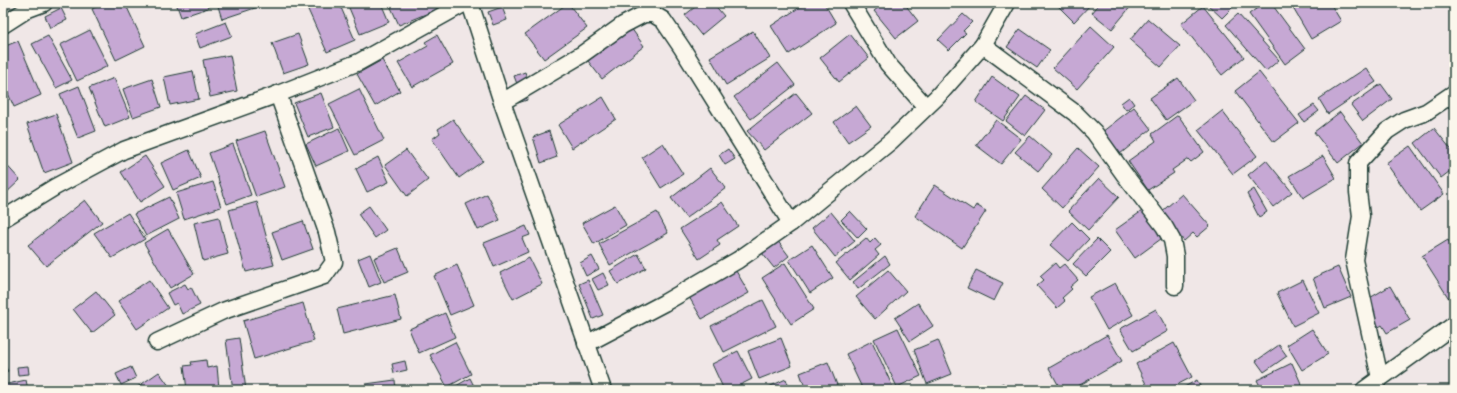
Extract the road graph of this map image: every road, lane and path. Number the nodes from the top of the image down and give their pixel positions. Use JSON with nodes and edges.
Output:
{"nodes":[{"id":1,"x":44,"y":3,"type":"edge"},
{"id":2,"x":465,"y":3,"type":"edge"},
{"id":3,"x":470,"y":3,"type":"edge"},
{"id":4,"x":851,"y":3,"type":"edge"},
{"id":5,"x":1007,"y":3,"type":"edge"},
{"id":6,"x":26,"y":6,"type":"edge"},
{"id":7,"x":3,"y":25,"type":"edge"},
{"id":8,"x":983,"y":45,"type":"junction"},
{"id":9,"x":1454,"y":92,"type":"edge"},
{"id":10,"x":278,"y":94,"type":"junction"},
{"id":11,"x":502,"y":102,"type":"junction"},
{"id":12,"x":926,"y":107,"type":"junction"},
{"id":13,"x":3,"y":219,"type":"edge"},
{"id":14,"x":791,"y":223,"type":"junction"},
{"id":15,"x":1175,"y":286,"type":"dead end"},
{"id":16,"x":1454,"y":325,"type":"edge"},
{"id":17,"x":157,"y":342,"type":"dead end"},
{"id":18,"x":586,"y":344,"type":"junction"},
{"id":19,"x":1380,"y":378,"type":"junction"},
{"id":20,"x":603,"y":390,"type":"edge"},
{"id":21,"x":1364,"y":390,"type":"edge"}],
"edges":[{"from":1,"to":6,"type":"street"},
{"from":2,"to":10,"type":"street"},
{"from":3,"to":11,"type":"street"},
{"from":4,"to":12,"type":"street"},
{"from":5,"to":8,"type":"street"},
{"from":6,"to":7,"type":"street"},
{"from":8,"to":12,"type":"street"},
{"from":8,"to":15,"type":"street"},
{"from":9,"to":19,"type":"street"},
{"from":10,"to":13,"type":"street"},
{"from":10,"to":17,"type":"street"},
{"from":11,"to":14,"type":"street"},
{"from":11,"to":18,"type":"street"},
{"from":12,"to":14,"type":"street"},
{"from":14,"to":18,"type":"street"},
{"from":16,"to":19,"type":"street"},
{"from":18,"to":20,"type":"street"},
{"from":19,"to":21,"type":"street"}]}
